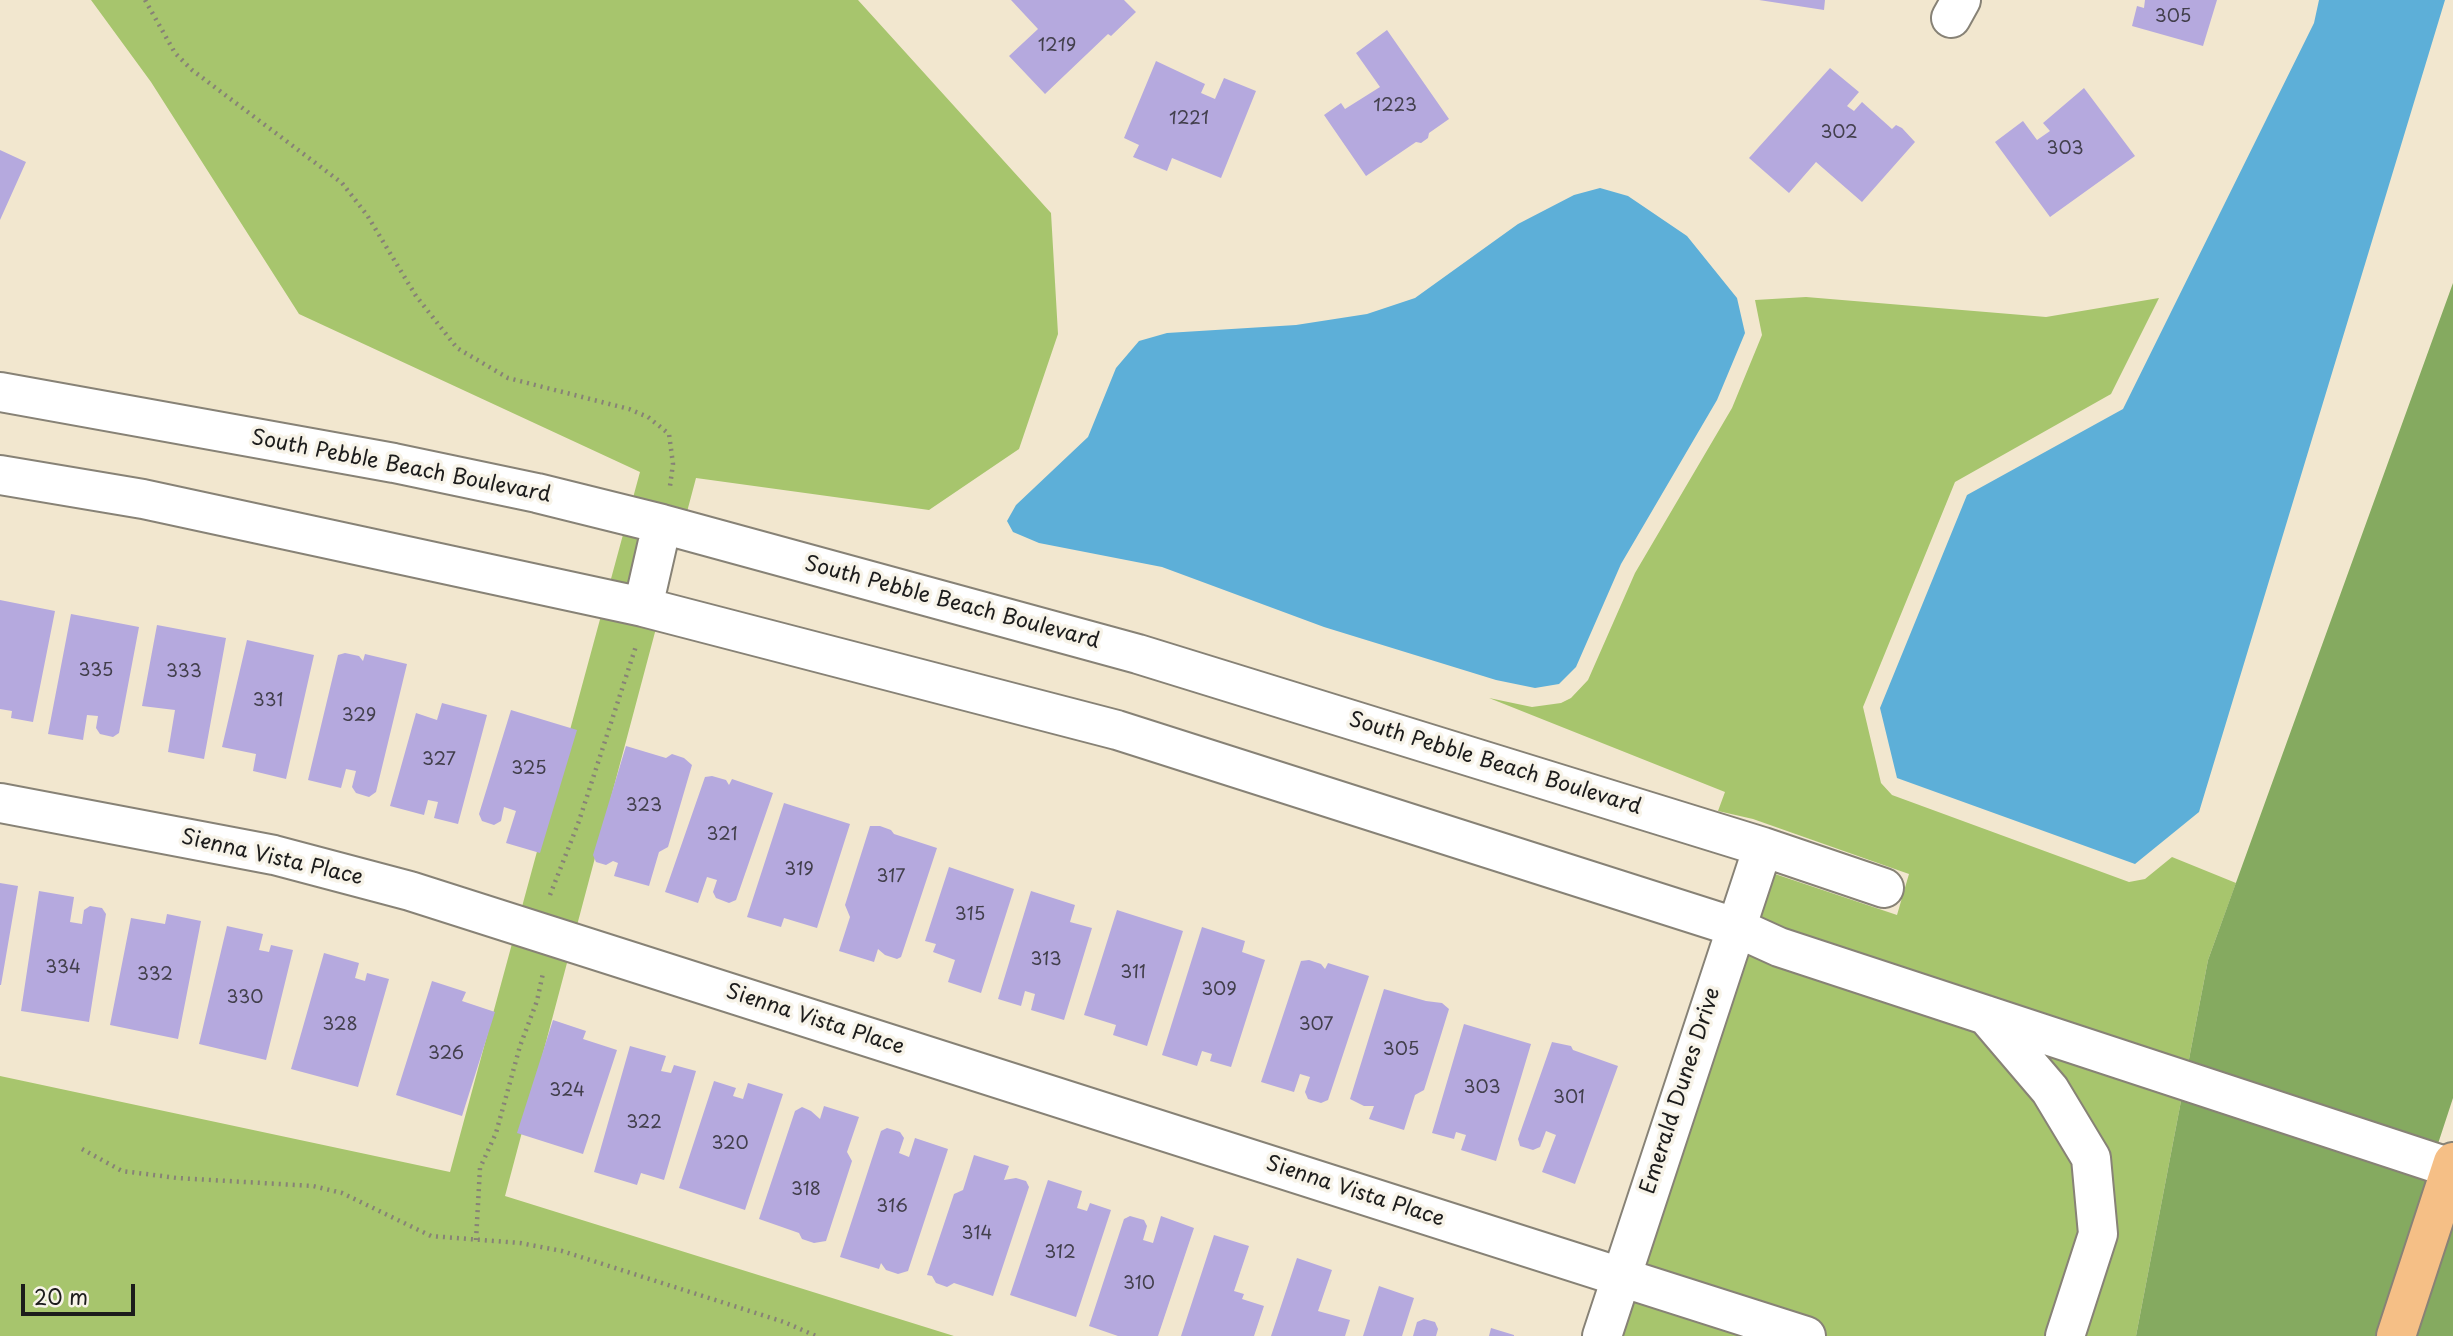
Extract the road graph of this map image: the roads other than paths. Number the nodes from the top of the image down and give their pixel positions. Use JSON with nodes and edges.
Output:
{"nodes":[{"id":1,"x":0,"y":392,"type":"edge"},
{"id":2,"x":0,"y":475,"type":"edge"},
{"id":3,"x":662,"y":524,"type":"junction"},
{"id":4,"x":643,"y":607,"type":"junction"},
{"id":5,"x":0,"y":803,"type":"edge"},
{"id":6,"x":1763,"y":847,"type":"junction"},
{"id":7,"x":1884,"y":888,"type":"dead end"},
{"id":8,"x":1735,"y":928,"type":"junction"},
{"id":9,"x":1985,"y":1014,"type":"junction"},
{"id":10,"x":2452,"y":1165,"type":"edge"},
{"id":11,"x":1620,"y":1277,"type":"junction"},
{"id":12,"x":1783,"y":1332,"type":"edge"},
{"id":13,"x":1602,"y":1336,"type":"edge"},
{"id":14,"x":2065,"y":1336,"type":"edge"},
{"id":15,"x":2396,"y":1336,"type":"edge"}],
"edges":[{"from":1,"to":3,"type":"street","name":"South Pebble Beach Boulevard"},
{"from":2,"to":4,"type":"street"},
{"from":3,"to":4,"type":"street"},
{"from":3,"to":6,"type":"street","name":"South Pebble Beach Boulevard"},
{"from":4,"to":8,"type":"street"},
{"from":5,"to":11,"type":"street","name":"Sienna Vista Place"},
{"from":6,"to":7,"type":"street","name":"South Pebble Beach Boulevard"},
{"from":6,"to":8,"type":"street","name":"Emerald Dunes Drive"},
{"from":8,"to":9,"type":"street"},
{"from":8,"to":11,"type":"street","name":"Emerald Dunes Drive"},
{"from":9,"to":10,"type":"street"},
{"from":9,"to":14,"type":"street"},
{"from":10,"to":15,"type":"main road"},
{"from":11,"to":12,"type":"street","name":"Sienna Vista Place"},
{"from":11,"to":13,"type":"street","name":"Emerald Dunes Drive"}]}
